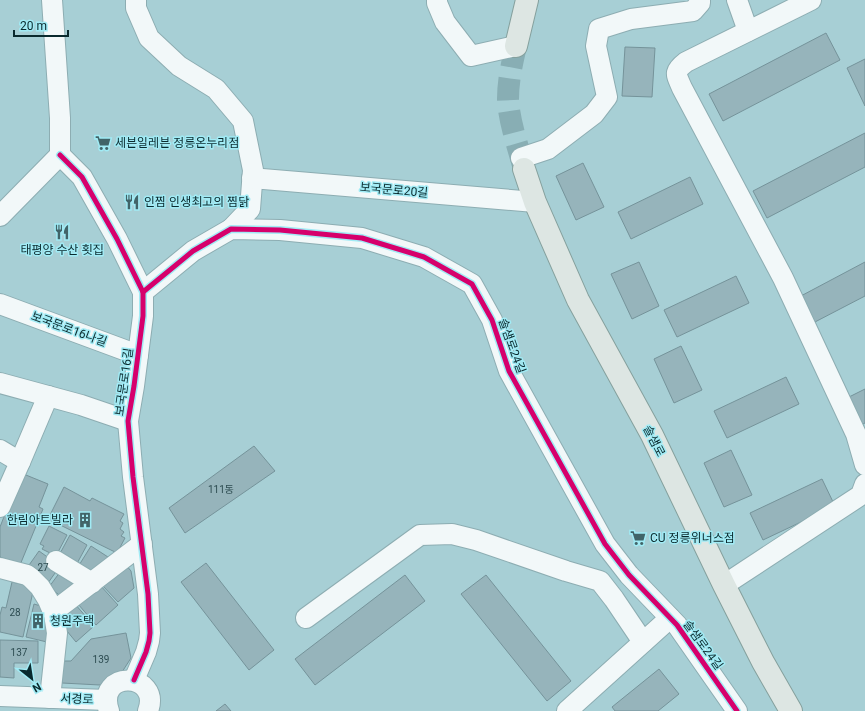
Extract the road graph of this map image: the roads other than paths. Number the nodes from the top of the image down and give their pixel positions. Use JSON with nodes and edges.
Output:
{"nodes":[{"id":1,"x":52,"y":0,"type":"edge"},
{"id":2,"x":136,"y":0,"type":"edge"},
{"id":3,"x":437,"y":0,"type":"edge"},
{"id":4,"x":527,"y":0,"type":"edge"},
{"id":5,"x":700,"y":0,"type":"edge"},
{"id":6,"x":737,"y":0,"type":"edge"},
{"id":7,"x":811,"y":0,"type":"edge"},
{"id":8,"x":748,"y":31,"type":"junction"},
{"id":9,"x":516,"y":46,"type":"joint"},
{"id":10,"x":60,"y":155,"type":"junction"},
{"id":11,"x":523,"y":163,"type":"joint"},
{"id":12,"x":252,"y":178,"type":"junction"},
{"id":13,"x":535,"y":202,"type":"junction"},
{"id":14,"x":0,"y":216,"type":"edge"},
{"id":15,"x":231,"y":229,"type":"junction"},
{"id":16,"x":143,"y":292,"type":"junction"},
{"id":17,"x":0,"y":304,"type":"edge"},
{"id":18,"x":138,"y":355,"type":"junction"},
{"id":19,"x":0,"y":383,"type":"edge"},
{"id":20,"x":48,"y":396,"type":"junction"},
{"id":21,"x":128,"y":421,"type":"junction"},
{"id":22,"x":0,"y":450,"type":"edge"},
{"id":23,"x":20,"y":462,"type":"junction"},
{"id":24,"x":865,"y":465,"type":"edge"},
{"id":25,"x":865,"y":484,"type":"edge"},
{"id":26,"x":0,"y":507,"type":"edge"},
{"id":27,"x":142,"y":544,"type":"junction"},
{"id":28,"x":56,"y":561,"type":"dead end"},
{"id":29,"x":0,"y":568,"type":"edge"},
{"id":30,"x":92,"y":583,"type":"junction"},
{"id":31,"x":724,"y":584,"type":"junction"},
{"id":32,"x":53,"y":612,"type":"junction"},
{"id":33,"x":306,"y":618,"type":"dead end"},
{"id":34,"x":670,"y":618,"type":"junction"},
{"id":35,"x":643,"y":642,"type":"junction"},
{"id":36,"x":134,"y":680,"type":"junction"},
{"id":37,"x":0,"y":696,"type":"edge"},
{"id":38,"x":50,"y":698,"type":"junction"},
{"id":39,"x":108,"y":705,"type":"edge"},
{"id":40,"x":148,"y":711,"type":"edge"},
{"id":41,"x":566,"y":711,"type":"edge"},
{"id":42,"x":737,"y":711,"type":"edge"},
{"id":43,"x":791,"y":711,"type":"edge"}],
"edges":[{"from":1,"to":10,"type":"street"},
{"from":2,"to":12,"type":"street"},
{"from":3,"to":9,"type":"street"},
{"from":4,"to":9,"type":"main road"},
{"from":5,"to":11,"type":"street"},
{"from":6,"to":8,"type":"street"},
{"from":7,"to":8,"type":"street"},
{"from":8,"to":24,"type":"street"},
{"from":10,"to":14,"type":"street"},
{"from":10,"to":16,"type":"street","name":"보국문로16길"},
{"from":11,"to":13,"type":"main road","name":"솔샘로"},
{"from":12,"to":13,"type":"street","name":"보국문로20길"},
{"from":12,"to":15,"type":"street"},
{"from":13,"to":31,"type":"main road","name":"솔샘로"},
{"from":15,"to":16,"type":"street"},
{"from":15,"to":34,"type":"street","name":"솔샘로24길"},
{"from":16,"to":18,"type":"street","name":"보국문로16길"},
{"from":17,"to":18,"type":"street","name":"보국문로16나길"},
{"from":18,"to":21,"type":"street","name":"보국문로16길"},
{"from":19,"to":20,"type":"street"},
{"from":20,"to":21,"type":"street"},
{"from":20,"to":23,"type":"street"},
{"from":21,"to":27,"type":"street","name":"보국문로16길"},
{"from":22,"to":23,"type":"street"},
{"from":23,"to":26,"type":"street"},
{"from":25,"to":31,"type":"street"},
{"from":27,"to":30,"type":"street"},
{"from":27,"to":36,"type":"street","name":"보국문로16길"},
{"from":28,"to":30,"type":"street"},
{"from":29,"to":32,"type":"street"},
{"from":30,"to":32,"type":"street"},
{"from":31,"to":43,"type":"main road","name":"솔샘로"},
{"from":32,"to":38,"type":"street"},
{"from":33,"to":35,"type":"street"},
{"from":34,"to":35,"type":"street"},
{"from":34,"to":42,"type":"street","name":"솔샘로24길"},
{"from":35,"to":41,"type":"street"},
{"from":36,"to":39,"type":"street"},
{"from":36,"to":40,"type":"street"},
{"from":37,"to":38,"type":"street","name":"서경로"},
{"from":38,"to":39,"type":"street","name":"서경로"}]}
